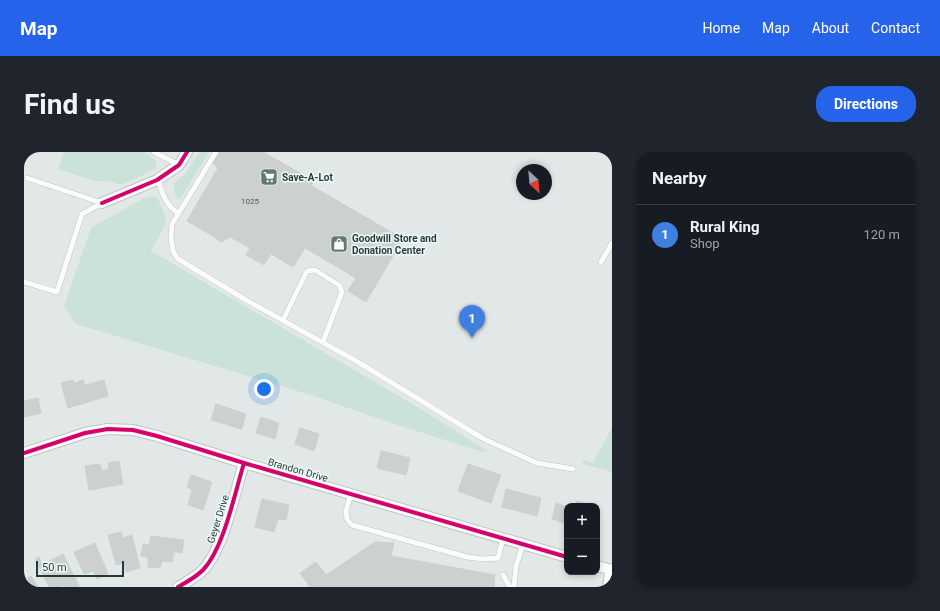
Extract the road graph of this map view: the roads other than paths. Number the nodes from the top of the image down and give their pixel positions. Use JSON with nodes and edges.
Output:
{"nodes":[{"id":1,"x":154,"y":152,"type":"edge"},
{"id":2,"x":187,"y":152,"type":"edge"},
{"id":3,"x":216,"y":152,"type":"edge"},
{"id":4,"x":179,"y":165,"type":"junction"},
{"id":5,"x":27,"y":178,"type":"dead end"},
{"id":6,"x":158,"y":180,"type":"junction"},
{"id":7,"x":102,"y":203,"type":"junction"},
{"id":8,"x":178,"y":213,"type":"junction"},
{"id":9,"x":612,"y":243,"type":"edge"},
{"id":10,"x":601,"y":262,"type":"dead end"},
{"id":11,"x":24,"y":282,"type":"edge"},
{"id":12,"x":283,"y":320,"type":"junction"},
{"id":13,"x":322,"y":342,"type":"junction"},
{"id":14,"x":24,"y":453,"type":"edge"},
{"id":15,"x":244,"y":463,"type":"junction"},
{"id":16,"x":573,"y":469,"type":"dead end"},
{"id":17,"x":352,"y":494,"type":"junction"},
{"id":18,"x":503,"y":538,"type":"junction"},
{"id":19,"x":523,"y":544,"type":"junction"},
{"id":20,"x":564,"y":556,"type":"edge"},
{"id":21,"x":498,"y":558,"type":"junction"},
{"id":22,"x":499,"y":565,"type":"dead end"},
{"id":23,"x":600,"y":567,"type":"edge"},
{"id":24,"x":612,"y":570,"type":"edge"},
{"id":25,"x":612,"y":573,"type":"edge"},
{"id":26,"x":503,"y":575,"type":"dead end"},
{"id":27,"x":178,"y":587,"type":"edge"},
{"id":28,"x":510,"y":587,"type":"edge"},
{"id":29,"x":514,"y":587,"type":"edge"},
{"id":30,"x":610,"y":587,"type":"edge"}],
"edges":[{"from":1,"to":4,"type":"lane"},
{"from":2,"to":4,"type":"street"},
{"from":3,"to":8,"type":"lane"},
{"from":4,"to":6,"type":"street"},
{"from":5,"to":7,"type":"lane"},
{"from":6,"to":7,"type":"street"},
{"from":6,"to":8,"type":"lane"},
{"from":7,"to":11,"type":"lane"},
{"from":8,"to":12,"type":"lane"},
{"from":9,"to":10,"type":"lane"},
{"from":12,"to":13,"type":"lane"},
{"from":12,"to":13,"type":"lane"},
{"from":13,"to":16,"type":"lane"},
{"from":14,"to":15,"type":"street","name":"Brandon Drive"},
{"from":15,"to":17,"type":"street","name":"Brandon Drive"},
{"from":15,"to":27,"type":"street","name":"Geyer Drive"},
{"from":17,"to":18,"type":"street","name":"Brandon Drive"},
{"from":17,"to":21,"type":"lane"},
{"from":18,"to":19,"type":"street","name":"Brandon Drive"},
{"from":18,"to":21,"type":"lane"},
{"from":19,"to":20,"type":"street","name":"Brandon Drive"},
{"from":19,"to":29,"type":"lane"},
{"from":21,"to":22,"type":"lane"},
{"from":23,"to":24,"type":"street"},
{"from":25,"to":30,"type":"street"},
{"from":26,"to":28,"type":"lane"}]}
